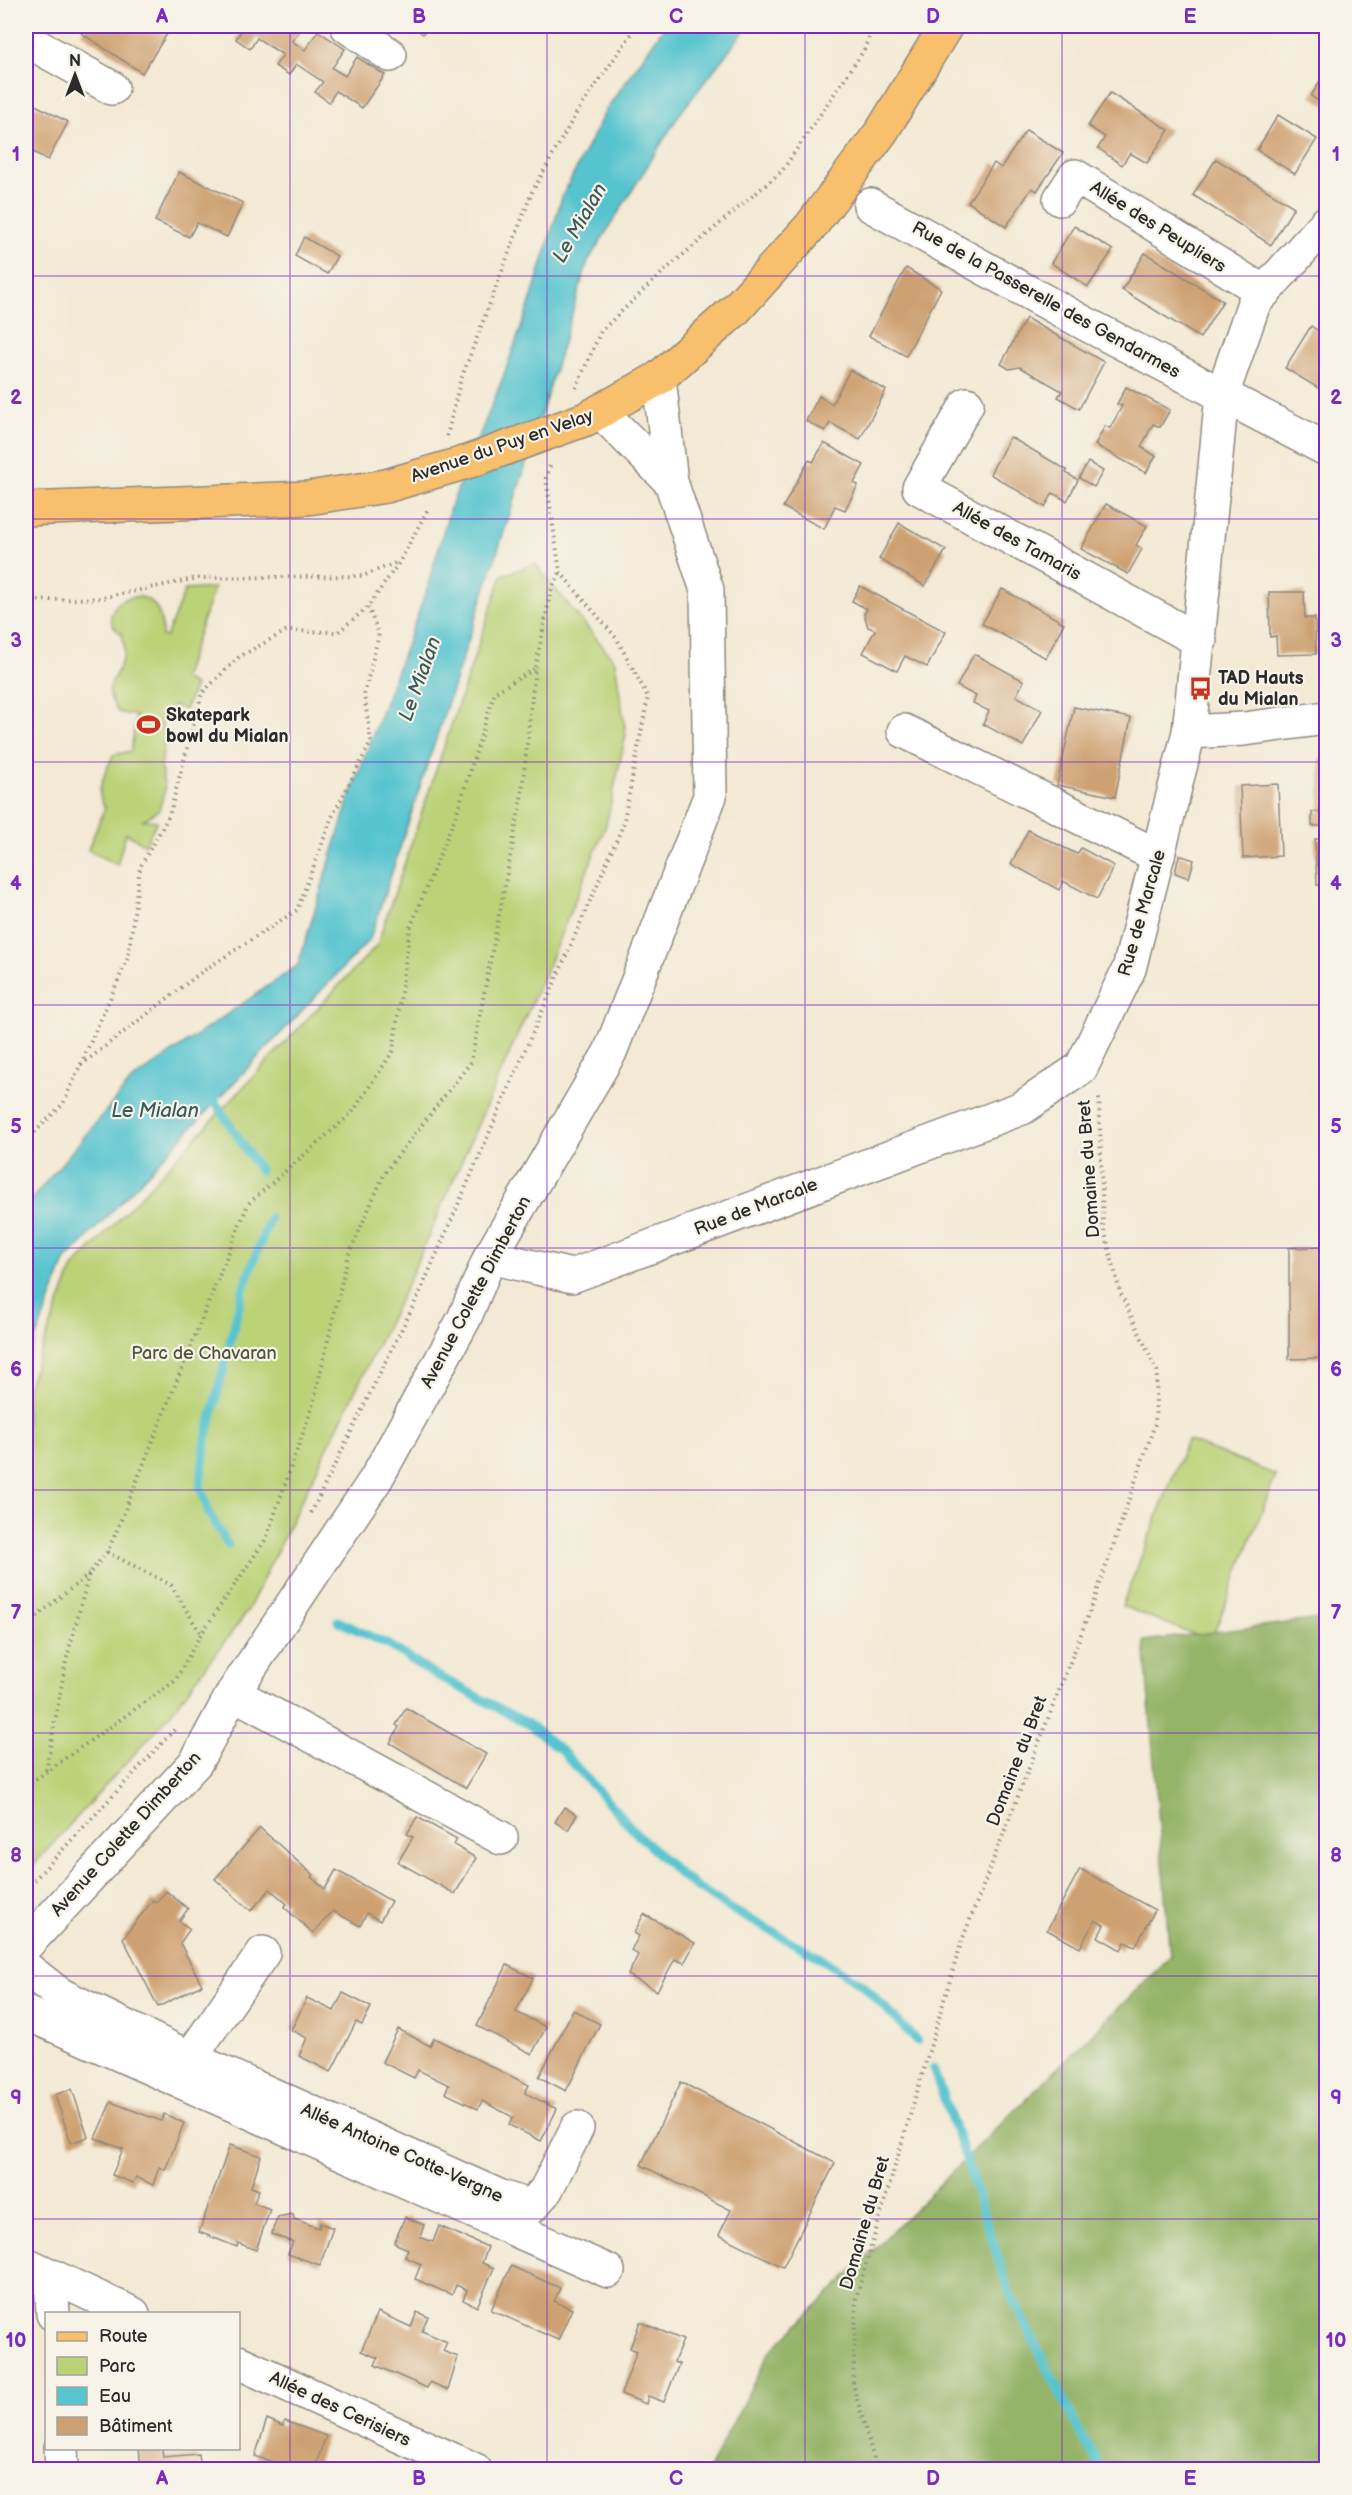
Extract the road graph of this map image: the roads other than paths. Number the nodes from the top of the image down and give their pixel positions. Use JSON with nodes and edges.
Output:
{"nodes":[{"id":1,"x":347,"y":26,"type":"edge"},
{"id":2,"x":946,"y":26,"type":"edge"},
{"id":3,"x":26,"y":40,"type":"edge"},
{"id":4,"x":390,"y":55,"type":"dead end"},
{"id":5,"x":112,"y":88,"type":"dead end"},
{"id":6,"x":1060,"y":199,"type":"dead end"},
{"id":7,"x":870,"y":205,"type":"dead end"},
{"id":8,"x":1326,"y":223,"type":"edge"},
{"id":9,"x":1264,"y":292,"type":"junction"},
{"id":10,"x":659,"y":378,"type":"junction"},
{"id":11,"x":1222,"y":395,"type":"junction"},
{"id":12,"x":967,"y":404,"type":"dead end"},
{"id":13,"x":586,"y":409,"type":"junction"},
{"id":14,"x":1326,"y":449,"type":"edge"},
{"id":15,"x":671,"y":482,"type":"junction"},
{"id":16,"x":26,"y":509,"type":"edge"},
{"id":17,"x":1200,"y":641,"type":"junction"},
{"id":18,"x":1326,"y":718,"type":"edge"},
{"id":19,"x":904,"y":731,"type":"dead end"},
{"id":20,"x":1189,"y":732,"type":"junction"},
{"id":21,"x":1158,"y":856,"type":"junction"},
{"id":22,"x":490,"y":1257,"type":"junction"},
{"id":23,"x":233,"y":1694,"type":"junction"},
{"id":24,"x":501,"y":1838,"type":"dead end"},
{"id":25,"x":26,"y":1945,"type":"edge"},
{"id":26,"x":263,"y":1953,"type":"dead end"},
{"id":27,"x":26,"y":1968,"type":"edge"},
{"id":28,"x":26,"y":2013,"type":"edge"},
{"id":29,"x":190,"y":2058,"type":"junction"},
{"id":30,"x":577,"y":2128,"type":"dead end"},
{"id":31,"x":38,"y":2270,"type":"edge"},
{"id":32,"x":608,"y":2271,"type":"dead end"},
{"id":33,"x":53,"y":2312,"type":"edge"},
{"id":34,"x":131,"y":2312,"type":"edge"},
{"id":35,"x":240,"y":2363,"type":"edge"},
{"id":36,"x":61,"y":2450,"type":"edge"},
{"id":37,"x":62,"y":2469,"type":"edge"},
{"id":38,"x":475,"y":2469,"type":"edge"}],
"edges":[{"from":1,"to":4,"type":"street"},
{"from":2,"to":10,"type":"main road","name":"Avenue du Puy en Velay"},
{"from":3,"to":5,"type":"street"},
{"from":6,"to":9,"type":"street","name":"Allée des Peupliers"},
{"from":7,"to":11,"type":"street","name":"Rue de la Passerelle des Gendarmes"},
{"from":8,"to":9,"type":"street","name":"Rue de Marcale"},
{"from":9,"to":11,"type":"street","name":"Rue de Marcale"},
{"from":10,"to":13,"type":"main road","name":"Avenue du Puy en Velay"},
{"from":10,"to":15,"type":"street","name":"Avenue Colette Dimberton"},
{"from":11,"to":14,"type":"street","name":"Rue de la Passerelle des Gendarmes"},
{"from":11,"to":17,"type":"street","name":"Rue de Marcale"},
{"from":12,"to":17,"type":"street","name":"Allée des Tamaris"},
{"from":13,"to":15,"type":"street","name":"Avenue Colette Dimberton"},
{"from":13,"to":16,"type":"main road","name":"Avenue du Puy en Velay","bridge":true},
{"from":15,"to":22,"type":"street","name":"Avenue Colette Dimberton"},
{"from":17,"to":20,"type":"street","name":"Rue de Marcale"},
{"from":18,"to":20,"type":"street"},
{"from":19,"to":21,"type":"street"},
{"from":20,"to":21,"type":"street","name":"Rue de Marcale"},
{"from":21,"to":22,"type":"street","name":"Rue de Marcale"},
{"from":22,"to":23,"type":"street","name":"Avenue Colette Dimberton"},
{"from":23,"to":24,"type":"street"},
{"from":23,"to":25,"type":"street","name":"Avenue Colette Dimberton"},
{"from":26,"to":29,"type":"street"},
{"from":27,"to":29,"type":"street","name":"Allée Antoine Cotte-Vergne"},
{"from":28,"to":32,"type":"street"},
{"from":29,"to":30,"type":"street","name":"Allée Antoine Cotte-Vergne"},
{"from":31,"to":33,"type":"street"},
{"from":31,"to":34,"type":"street"},
{"from":35,"to":38,"type":"street","name":"Allée des Cerisiers"},
{"from":36,"to":37,"type":"street"}]}
